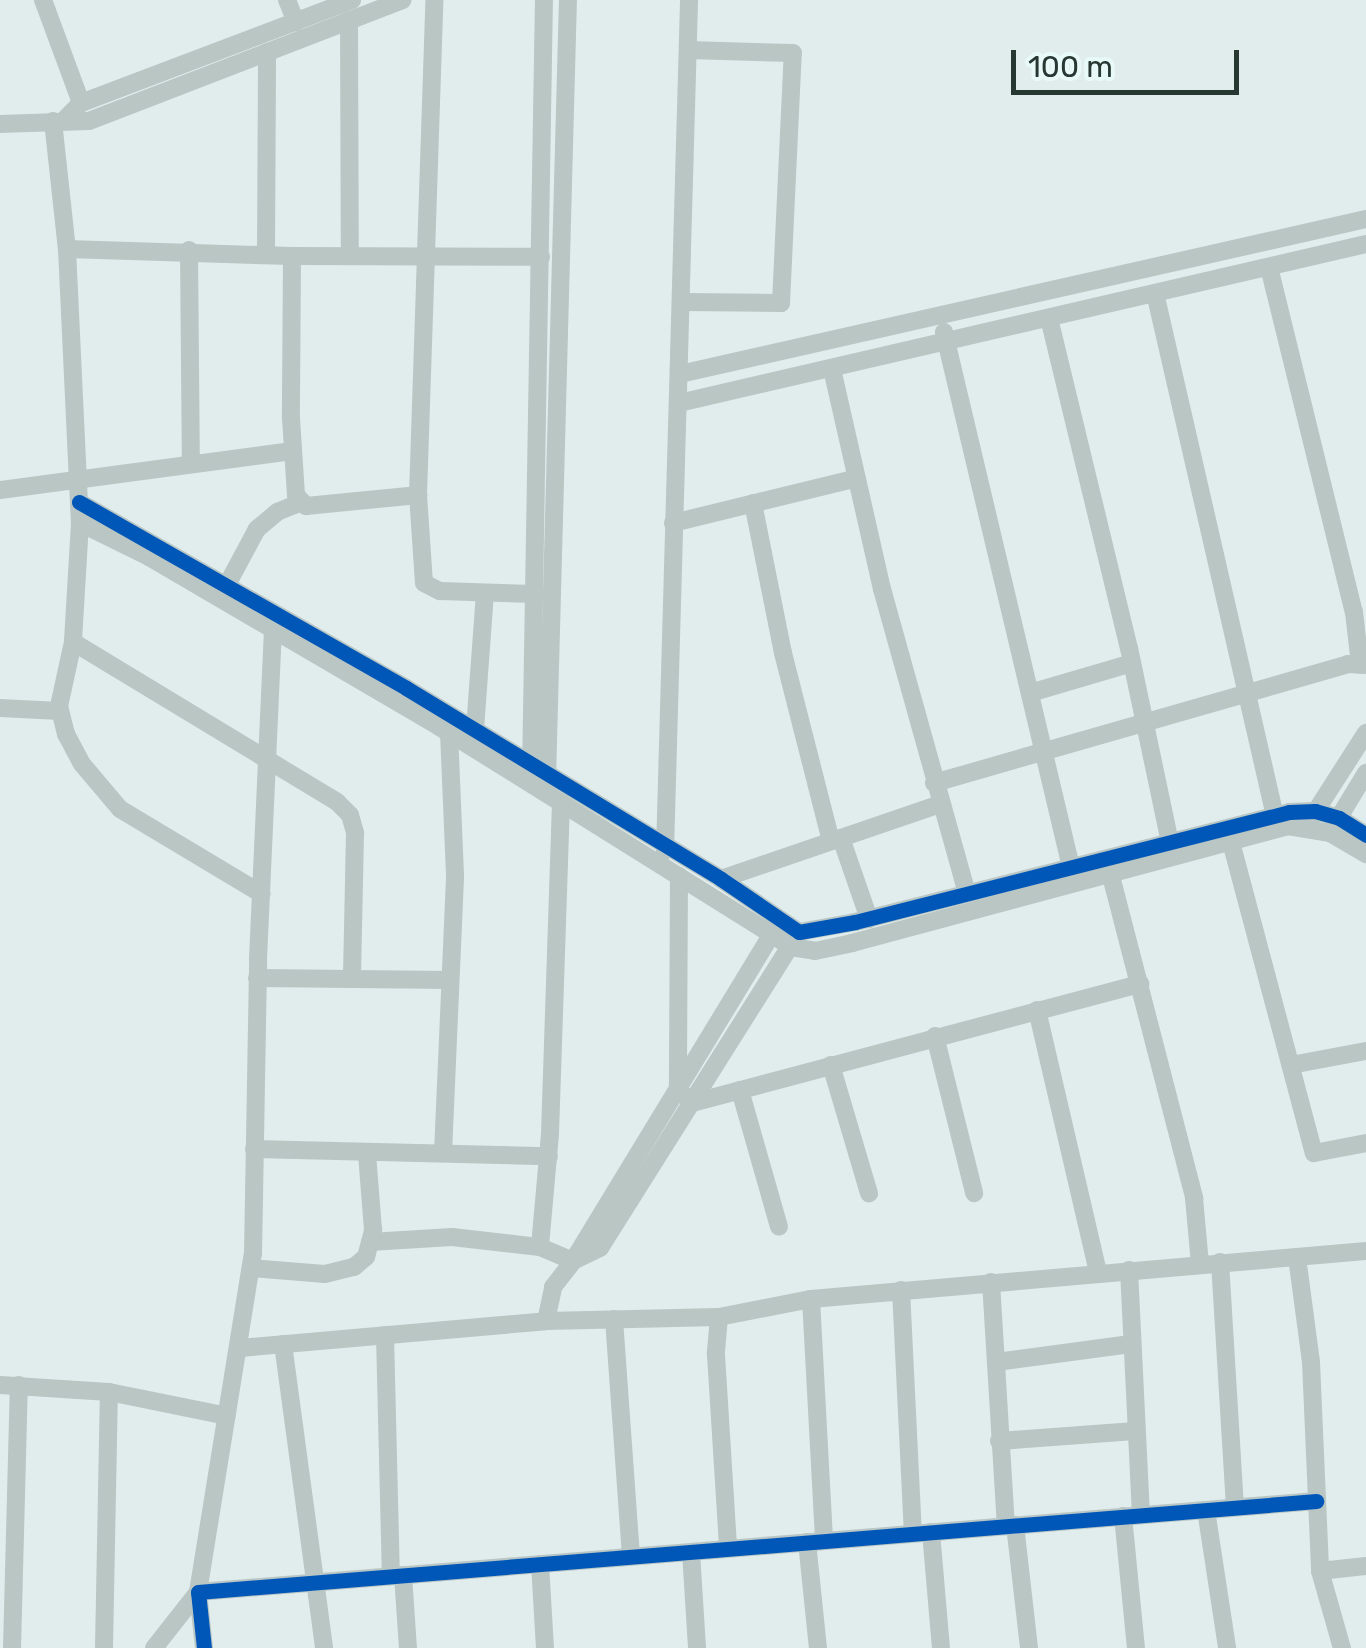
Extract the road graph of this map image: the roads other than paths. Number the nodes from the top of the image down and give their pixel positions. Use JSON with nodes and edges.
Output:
{"nodes":[{"id":1,"x":42,"y":0,"type":"edge"},
{"id":2,"x":287,"y":0,"type":"edge"},
{"id":3,"x":352,"y":0,"type":"edge"},
{"id":4,"x":402,"y":0,"type":"edge"},
{"id":5,"x":434,"y":0,"type":"edge"},
{"id":6,"x":544,"y":0,"type":"edge"},
{"id":7,"x":568,"y":0,"type":"edge"},
{"id":8,"x":689,"y":0,"type":"edge"},
{"id":9,"x":349,"y":20,"type":"junction"},
{"id":10,"x":296,"y":22,"type":"junction"},
{"id":11,"x":688,"y":50,"type":"junction"},
{"id":12,"x":267,"y":52,"type":"junction"},
{"id":13,"x":81,"y":103,"type":"junction"},
{"id":14,"x":59,"y":120,"type":"junction"},
{"id":15,"x":0,"y":124,"type":"edge"},
{"id":16,"x":1366,"y":219,"type":"edge"},
{"id":17,"x":1366,"y":244,"type":"edge"},
{"id":18,"x":67,"y":249,"type":"junction"},
{"id":19,"x":189,"y":250,"type":"junction"},
{"id":20,"x":266,"y":255,"type":"junction"},
{"id":21,"x":292,"y":256,"type":"junction"},
{"id":22,"x":350,"y":256,"type":"junction"},
{"id":23,"x":426,"y":257,"type":"junction"},
{"id":24,"x":541,"y":257,"type":"junction"},
{"id":25,"x":1268,"y":267,"type":"junction"},
{"id":26,"x":1155,"y":293,"type":"junction"},
{"id":27,"x":682,"y":302,"type":"junction"},
{"id":28,"x":940,"y":318,"type":"junction"},
{"id":29,"x":1048,"y":318,"type":"junction"},
{"id":30,"x":946,"y":342,"type":"junction"},
{"id":31,"x":832,"y":369,"type":"junction"},
{"id":32,"x":680,"y":374,"type":"junction"},
{"id":33,"x":679,"y":403,"type":"junction"},
{"id":34,"x":292,"y":451,"type":"junction"},
{"id":35,"x":190,"y":464,"type":"junction"},
{"id":36,"x":78,"y":478,"type":"junction"},
{"id":37,"x":857,"y":478,"type":"junction"},
{"id":38,"x":0,"y":490,"type":"edge"},
{"id":39,"x":418,"y":495,"type":"junction"},
{"id":40,"x":79,"y":502,"type":"junction"},
{"id":41,"x":302,"y":502,"type":"junction"},
{"id":42,"x":752,"y":503,"type":"junction"},
{"id":43,"x":674,"y":523,"type":"junction"},
{"id":44,"x":80,"y":524,"type":"junction"},
{"id":45,"x":228,"y":584,"type":"junction"},
{"id":46,"x":485,"y":593,"type":"junction"},
{"id":47,"x":534,"y":594,"type":"junction"},
{"id":48,"x":273,"y":630,"type":"junction"},
{"id":49,"x":73,"y":642,"type":"junction"},
{"id":50,"x":1132,"y":663,"type":"junction"},
{"id":51,"x":1363,"y":665,"type":"edge"},
{"id":52,"x":1030,"y":693,"type":"junction"},
{"id":53,"x":1247,"y":695,"type":"junction"},
{"id":54,"x":0,"y":708,"type":"edge"},
{"id":55,"x":60,"y":711,"type":"junction"},
{"id":56,"x":1145,"y":722,"type":"junction"},
{"id":57,"x":475,"y":730,"type":"junction"},
{"id":58,"x":449,"y":733,"type":"junction"},
{"id":59,"x":1366,"y":734,"type":"edge"},
{"id":60,"x":1044,"y":751,"type":"junction"},
{"id":61,"x":269,"y":761,"type":"junction"},
{"id":62,"x":1366,"y":774,"type":"edge"},
{"id":63,"x":934,"y":782,"type":"junction"},
{"id":64,"x":543,"y":783,"type":"junction"},
{"id":65,"x":940,"y":804,"type":"junction"},
{"id":66,"x":1275,"y":816,"type":"junction"},
{"id":67,"x":1311,"y":819,"type":"junction"},
{"id":68,"x":1335,"y":825,"type":"junction"},
{"id":69,"x":1366,"y":835,"type":"edge"},
{"id":70,"x":836,"y":840,"type":"junction"},
{"id":71,"x":1170,"y":842,"type":"junction"},
{"id":72,"x":1231,"y":842,"type":"junction"},
{"id":73,"x":665,"y":845,"type":"junction"},
{"id":74,"x":1366,"y":854,"type":"edge"},
{"id":75,"x":1071,"y":867,"type":"junction"},
{"id":76,"x":671,"y":872,"type":"junction"},
{"id":77,"x":1111,"y":876,"type":"junction"},
{"id":78,"x":721,"y":879,"type":"junction"},
{"id":79,"x":262,"y":894,"type":"junction"},
{"id":80,"x":967,"y":894,"type":"junction"},
{"id":81,"x":868,"y":919,"type":"junction"},
{"id":82,"x":777,"y":926,"type":"junction"},
{"id":83,"x":795,"y":939,"type":"junction"},
{"id":84,"x":258,"y":978,"type":"junction"},
{"id":85,"x":352,"y":979,"type":"junction"},
{"id":86,"x":450,"y":980,"type":"junction"},
{"id":87,"x":1140,"y":984,"type":"junction"},
{"id":88,"x":1037,"y":1010,"type":"junction"},
{"id":89,"x":935,"y":1036,"type":"junction"},
{"id":90,"x":1366,"y":1050,"type":"edge"},
{"id":91,"x":831,"y":1065,"type":"junction"},
{"id":92,"x":1291,"y":1065,"type":"junction"},
{"id":93,"x":678,"y":1090,"type":"junction"},
{"id":94,"x":740,"y":1090,"type":"junction"},
{"id":95,"x":692,"y":1103,"type":"junction"},
{"id":96,"x":1366,"y":1144,"type":"edge"},
{"id":97,"x":254,"y":1149,"type":"junction"},
{"id":98,"x":367,"y":1153,"type":"junction"},
{"id":99,"x":443,"y":1154,"type":"junction"},
{"id":100,"x":549,"y":1156,"type":"junction"},
{"id":101,"x":869,"y":1194,"type":"dead end"},
{"id":102,"x":974,"y":1194,"type":"dead end"},
{"id":103,"x":779,"y":1227,"type":"dead end"},
{"id":104,"x":370,"y":1242,"type":"junction"},
{"id":105,"x":540,"y":1247,"type":"junction"},
{"id":106,"x":1366,"y":1251,"type":"edge"},
{"id":107,"x":1297,"y":1257,"type":"junction"},
{"id":108,"x":573,"y":1261,"type":"junction"},
{"id":109,"x":1220,"y":1262,"type":"junction"},
{"id":110,"x":1200,"y":1264,"type":"junction"},
{"id":111,"x":251,"y":1268,"type":"junction"},
{"id":112,"x":1129,"y":1270,"type":"junction"},
{"id":113,"x":1098,"y":1272,"type":"junction"},
{"id":114,"x":991,"y":1282,"type":"junction"},
{"id":115,"x":900,"y":1290,"type":"junction"},
{"id":116,"x":811,"y":1298,"type":"junction"},
{"id":117,"x":719,"y":1317,"type":"junction"},
{"id":118,"x":614,"y":1319,"type":"junction"},
{"id":119,"x":546,"y":1321,"type":"junction"},
{"id":120,"x":385,"y":1335,"type":"junction"},
{"id":121,"x":282,"y":1344,"type":"junction"},
{"id":122,"x":1131,"y":1344,"type":"junction"},
{"id":123,"x":240,"y":1348,"type":"junction"},
{"id":124,"x":996,"y":1362,"type":"junction"},
{"id":125,"x":9,"y":1385,"type":"edge"},
{"id":126,"x":110,"y":1392,"type":"junction"},
{"id":127,"x":227,"y":1416,"type":"junction"},
{"id":128,"x":1135,"y":1431,"type":"junction"},
{"id":129,"x":999,"y":1441,"type":"junction"},
{"id":130,"x":1316,"y":1501,"type":"junction"},
{"id":131,"x":1235,"y":1507,"type":"junction"},
{"id":132,"x":1206,"y":1510,"type":"junction"},
{"id":133,"x":1132,"y":1516,"type":"junction"},
{"id":134,"x":1011,"y":1526,"type":"junction"},
{"id":135,"x":922,"y":1533,"type":"junction"},
{"id":136,"x":815,"y":1541,"type":"junction"},
{"id":137,"x":728,"y":1548,"type":"junction"},
{"id":138,"x":690,"y":1552,"type":"junction"},
{"id":139,"x":631,"y":1556,"type":"junction"},
{"id":140,"x":540,"y":1564,"type":"junction"},
{"id":141,"x":1366,"y":1566,"type":"edge"},
{"id":142,"x":1320,"y":1571,"type":"junction"},
{"id":143,"x":397,"y":1576,"type":"junction"},
{"id":144,"x":317,"y":1582,"type":"junction"},
{"id":145,"x":198,"y":1592,"type":"junction"},
{"id":146,"x":12,"y":1648,"type":"edge"},
{"id":147,"x":104,"y":1648,"type":"edge"},
{"id":148,"x":154,"y":1648,"type":"edge"},
{"id":149,"x":204,"y":1648,"type":"edge"},
{"id":150,"x":324,"y":1648,"type":"edge"},
{"id":151,"x":408,"y":1648,"type":"edge"},
{"id":152,"x":546,"y":1648,"type":"edge"},
{"id":153,"x":698,"y":1648,"type":"edge"},
{"id":154,"x":818,"y":1648,"type":"edge"},
{"id":155,"x":940,"y":1648,"type":"edge"},
{"id":156,"x":1029,"y":1648,"type":"edge"},
{"id":157,"x":1136,"y":1648,"type":"edge"},
{"id":158,"x":1228,"y":1648,"type":"edge"},
{"id":159,"x":1342,"y":1648,"type":"edge"}],
"edges":[{"from":1,"to":13,"type":"street"},
{"from":2,"to":10,"type":"street"},
{"from":3,"to":10,"type":"street"},
{"from":4,"to":9,"type":"street"},
{"from":5,"to":23,"type":"street"},
{"from":6,"to":24,"type":"street"},
{"from":7,"to":64,"type":"street"},
{"from":8,"to":11,"type":"street"},
{"from":9,"to":12,"type":"street"},
{"from":9,"to":22,"type":"street"},
{"from":10,"to":13,"type":"street"},
{"from":11,"to":27,"type":"street"},
{"from":11,"to":27,"type":"street"},
{"from":12,"to":14,"type":"street"},
{"from":12,"to":20,"type":"street"},
{"from":13,"to":14,"type":"street"},
{"from":14,"to":15,"type":"street"},
{"from":14,"to":18,"type":"street"},
{"from":16,"to":28,"type":"street"},
{"from":17,"to":25,"type":"street"},
{"from":18,"to":19,"type":"street"},
{"from":18,"to":36,"type":"street"},
{"from":19,"to":20,"type":"street"},
{"from":19,"to":35,"type":"street"},
{"from":20,"to":21,"type":"street"},
{"from":21,"to":22,"type":"street"},
{"from":21,"to":34,"type":"street"},
{"from":22,"to":23,"type":"street"},
{"from":23,"to":24,"type":"street"},
{"from":23,"to":39,"type":"street"},
{"from":24,"to":47,"type":"street"},
{"from":25,"to":26,"type":"street"},
{"from":25,"to":51,"type":"street"},
{"from":26,"to":29,"type":"street"},
{"from":26,"to":53,"type":"street"},
{"from":27,"to":32,"type":"street"},
{"from":28,"to":30,"type":"street"},
{"from":28,"to":32,"type":"street"},
{"from":29,"to":30,"type":"street"},
{"from":29,"to":50,"type":"street"},
{"from":30,"to":31,"type":"street"},
{"from":30,"to":52,"type":"street"},
{"from":31,"to":33,"type":"street"},
{"from":31,"to":37,"type":"street"},
{"from":32,"to":33,"type":"street"},
{"from":33,"to":43,"type":"street"},
{"from":34,"to":35,"type":"street"},
{"from":34,"to":41,"type":"street"},
{"from":35,"to":36,"type":"street"},
{"from":36,"to":38,"type":"street"},
{"from":36,"to":40,"type":"street"},
{"from":37,"to":42,"type":"street"},
{"from":37,"to":63,"type":"street"},
{"from":39,"to":41,"type":"street"},
{"from":39,"to":46,"type":"street"},
{"from":40,"to":44,"type":"street"},
{"from":40,"to":45,"type":"street"},
{"from":41,"to":45,"type":"street"},
{"from":42,"to":43,"type":"street"},
{"from":42,"to":70,"type":"street"},
{"from":43,"to":73,"type":"street"},
{"from":44,"to":48,"type":"street"},
{"from":44,"to":49,"type":"street"},
{"from":45,"to":57,"type":"street"},
{"from":46,"to":47,"type":"street"},
{"from":46,"to":57,"type":"street"},
{"from":47,"to":64,"type":"street"},
{"from":48,"to":58,"type":"street"},
{"from":48,"to":61,"type":"street"},
{"from":49,"to":55,"type":"street"},
{"from":49,"to":61,"type":"street"},
{"from":50,"to":52,"type":"street"},
{"from":50,"to":56,"type":"street"},
{"from":51,"to":53,"type":"street"},
{"from":52,"to":60,"type":"street"},
{"from":53,"to":56,"type":"street"},
{"from":53,"to":66,"type":"street"},
{"from":54,"to":55,"type":"street"},
{"from":55,"to":79,"type":"street"},
{"from":56,"to":60,"type":"street"},
{"from":56,"to":71,"type":"street"},
{"from":57,"to":64,"type":"street"},
{"from":58,"to":64,"type":"street"},
{"from":58,"to":86,"type":"street"},
{"from":59,"to":67,"type":"street"},
{"from":60,"to":63,"type":"street"},
{"from":60,"to":75,"type":"street"},
{"from":61,"to":79,"type":"street"},
{"from":61,"to":85,"type":"street"},
{"from":62,"to":68,"type":"street"},
{"from":63,"to":65,"type":"street"},
{"from":64,"to":73,"type":"street"},
{"from":64,"to":76,"type":"street"},
{"from":64,"to":100,"type":"street"},
{"from":65,"to":70,"type":"street"},
{"from":65,"to":80,"type":"street"},
{"from":66,"to":67,"type":"street"},
{"from":66,"to":71,"type":"street"},
{"from":67,"to":68,"type":"street"},
{"from":67,"to":72,"type":"street"},
{"from":68,"to":69,"type":"street"},
{"from":68,"to":74,"type":"street"},
{"from":70,"to":78,"type":"street"},
{"from":70,"to":81,"type":"street"},
{"from":71,"to":75,"type":"street"},
{"from":72,"to":77,"type":"street"},
{"from":72,"to":92,"type":"street"},
{"from":73,"to":76,"type":"street"},
{"from":73,"to":78,"type":"street"},
{"from":75,"to":80,"type":"street"},
{"from":76,"to":82,"type":"street"},
{"from":76,"to":93,"type":"street"},
{"from":77,"to":83,"type":"street"},
{"from":77,"to":87,"type":"street"},
{"from":78,"to":82,"type":"street"},
{"from":79,"to":84,"type":"street"},
{"from":80,"to":81,"type":"street"},
{"from":81,"to":83,"type":"street"},
{"from":82,"to":83,"type":"street"},
{"from":82,"to":93,"type":"street"},
{"from":83,"to":95,"type":"street"},
{"from":84,"to":85,"type":"street"},
{"from":84,"to":97,"type":"street"},
{"from":85,"to":86,"type":"street"},
{"from":86,"to":99,"type":"street"},
{"from":87,"to":88,"type":"street"},
{"from":87,"to":110,"type":"street"},
{"from":88,"to":89,"type":"street"},
{"from":88,"to":113,"type":"street"},
{"from":89,"to":91,"type":"street"},
{"from":89,"to":102,"type":"street"},
{"from":90,"to":92,"type":"street"},
{"from":91,"to":94,"type":"street"},
{"from":91,"to":101,"type":"street"},
{"from":92,"to":96,"type":"street"},
{"from":93,"to":95,"type":"street"},
{"from":93,"to":108,"type":"street"},
{"from":94,"to":95,"type":"street"},
{"from":94,"to":103,"type":"street"},
{"from":95,"to":108,"type":"street"},
{"from":97,"to":98,"type":"street"},
{"from":97,"to":111,"type":"street"},
{"from":98,"to":99,"type":"street"},
{"from":98,"to":104,"type":"street"},
{"from":99,"to":100,"type":"street"},
{"from":100,"to":105,"type":"street"},
{"from":104,"to":105,"type":"street"},
{"from":104,"to":111,"type":"street"},
{"from":105,"to":108,"type":"street"},
{"from":106,"to":107,"type":"street"},
{"from":107,"to":109,"type":"street"},
{"from":107,"to":130,"type":"street"},
{"from":108,"to":119,"type":"street"},
{"from":109,"to":110,"type":"street"},
{"from":109,"to":131,"type":"street"},
{"from":110,"to":112,"type":"street"},
{"from":111,"to":123,"type":"street"},
{"from":112,"to":113,"type":"street"},
{"from":112,"to":122,"type":"street"},
{"from":113,"to":114,"type":"street"},
{"from":114,"to":115,"type":"street"},
{"from":114,"to":124,"type":"street"},
{"from":115,"to":116,"type":"street"},
{"from":115,"to":135,"type":"street"},
{"from":116,"to":117,"type":"street"},
{"from":116,"to":136,"type":"street"},
{"from":117,"to":118,"type":"street"},
{"from":117,"to":137,"type":"street"},
{"from":118,"to":119,"type":"street"},
{"from":118,"to":139,"type":"street"},
{"from":119,"to":120,"type":"street"},
{"from":120,"to":121,"type":"street"},
{"from":120,"to":143,"type":"street"},
{"from":121,"to":123,"type":"street"},
{"from":121,"to":144,"type":"street"},
{"from":122,"to":124,"type":"street"},
{"from":122,"to":128,"type":"street"},
{"from":123,"to":127,"type":"street"},
{"from":124,"to":129,"type":"street"},
{"from":125,"to":126,"type":"street"},
{"from":125,"to":146,"type":"street"},
{"from":126,"to":127,"type":"street"},
{"from":126,"to":147,"type":"street"},
{"from":127,"to":145,"type":"street"},
{"from":128,"to":129,"type":"street"},
{"from":128,"to":133,"type":"street"},
{"from":129,"to":134,"type":"street"},
{"from":130,"to":131,"type":"street"},
{"from":130,"to":142,"type":"street"},
{"from":131,"to":132,"type":"street"},
{"from":132,"to":133,"type":"street"},
{"from":132,"to":158,"type":"street"},
{"from":133,"to":134,"type":"street"},
{"from":133,"to":157,"type":"street"},
{"from":134,"to":135,"type":"street"},
{"from":134,"to":156,"type":"street"},
{"from":135,"to":136,"type":"street"},
{"from":135,"to":155,"type":"street"},
{"from":136,"to":137,"type":"street"},
{"from":136,"to":154,"type":"street"},
{"from":137,"to":138,"type":"street"},
{"from":138,"to":139,"type":"street"},
{"from":138,"to":153,"type":"street"},
{"from":139,"to":140,"type":"street"},
{"from":140,"to":143,"type":"street"},
{"from":140,"to":152,"type":"street"},
{"from":141,"to":142,"type":"street"},
{"from":142,"to":159,"type":"street"},
{"from":143,"to":144,"type":"street"},
{"from":143,"to":151,"type":"street"},
{"from":144,"to":145,"type":"street"},
{"from":144,"to":150,"type":"street"},
{"from":145,"to":148,"type":"street"},
{"from":145,"to":149,"type":"street"}]}
